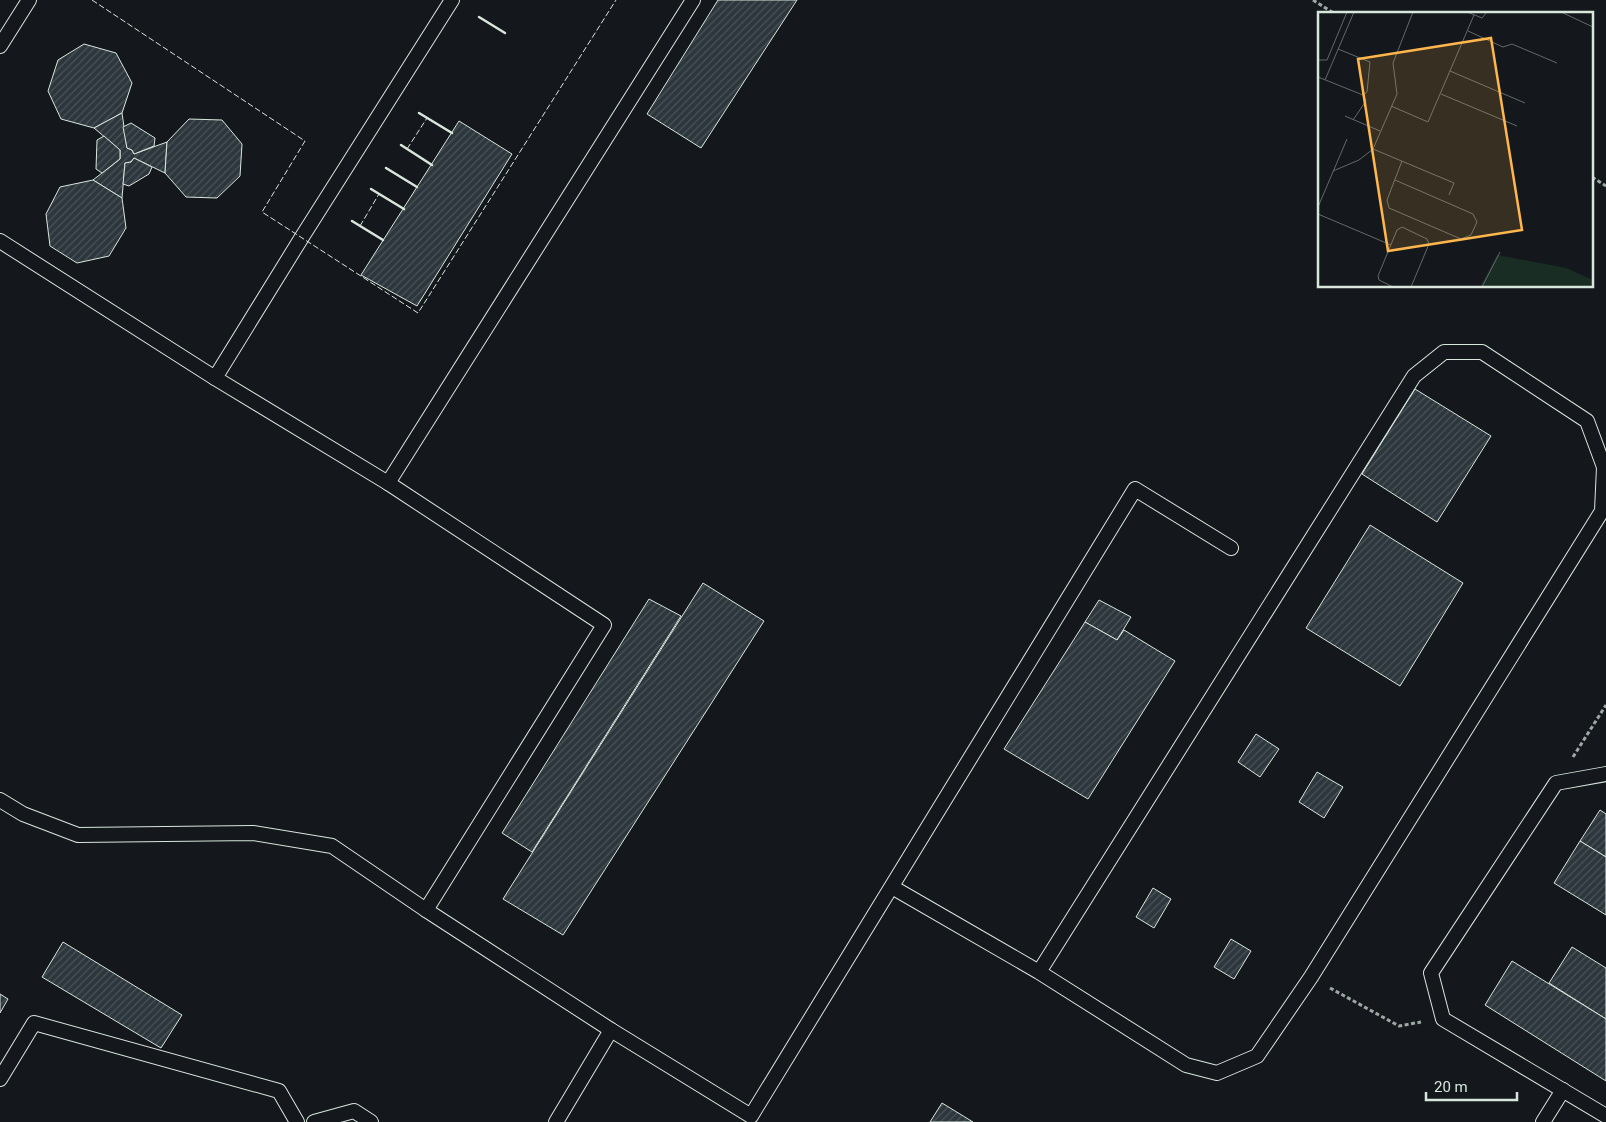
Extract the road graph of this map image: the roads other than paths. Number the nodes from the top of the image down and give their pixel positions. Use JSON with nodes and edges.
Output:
{"nodes":[{"id":1,"x":29,"y":0,"type":"edge"},
{"id":2,"x":452,"y":0,"type":"edge"},
{"id":3,"x":692,"y":0,"type":"edge"},
{"id":4,"x":0,"y":46,"type":"edge"},
{"id":5,"x":0,"y":241,"type":"edge"},
{"id":6,"x":215,"y":378,"type":"junction"},
{"id":7,"x":388,"y":484,"type":"junction"},
{"id":8,"x":1231,"y":548,"type":"dead end"},
{"id":9,"x":1606,"y":774,"type":"edge"},
{"id":10,"x":0,"y":800,"type":"edge"},
{"id":11,"x":892,"y":888,"type":"junction"},
{"id":12,"x":426,"y":910,"type":"junction"},
{"id":13,"x":1039,"y":972,"type":"junction"},
{"id":14,"x":611,"y":1030,"type":"junction"},
{"id":15,"x":0,"y":1078,"type":"edge"},
{"id":16,"x":1563,"y":1090,"type":"junction"},
{"id":17,"x":1606,"y":1116,"type":"edge"},
{"id":18,"x":753,"y":1119,"type":"edge"},
{"id":19,"x":297,"y":1122,"type":"edge"},
{"id":20,"x":314,"y":1122,"type":"edge"},
{"id":21,"x":371,"y":1122,"type":"edge"},
{"id":22,"x":556,"y":1122,"type":"edge"},
{"id":23,"x":1543,"y":1122,"type":"edge"}],
"edges":[{"from":1,"to":4,"type":"lane"},
{"from":2,"to":6,"type":"lane"},
{"from":3,"to":7,"type":"lane"},
{"from":5,"to":6,"type":"lane"},
{"from":6,"to":7,"type":"lane"},
{"from":7,"to":12,"type":"lane"},
{"from":8,"to":11,"type":"lane"},
{"from":9,"to":16,"type":"lane"},
{"from":10,"to":12,"type":"lane"},
{"from":11,"to":13,"type":"lane"},
{"from":11,"to":18,"type":"lane"},
{"from":12,"to":14,"type":"lane"},
{"from":13,"to":13,"type":"lane"},
{"from":14,"to":18,"type":"lane"},
{"from":14,"to":22,"type":"lane"},
{"from":15,"to":19,"type":"lane"},
{"from":16,"to":17,"type":"lane"},
{"from":16,"to":23,"type":"lane"},
{"from":20,"to":21,"type":"lane"}]}
